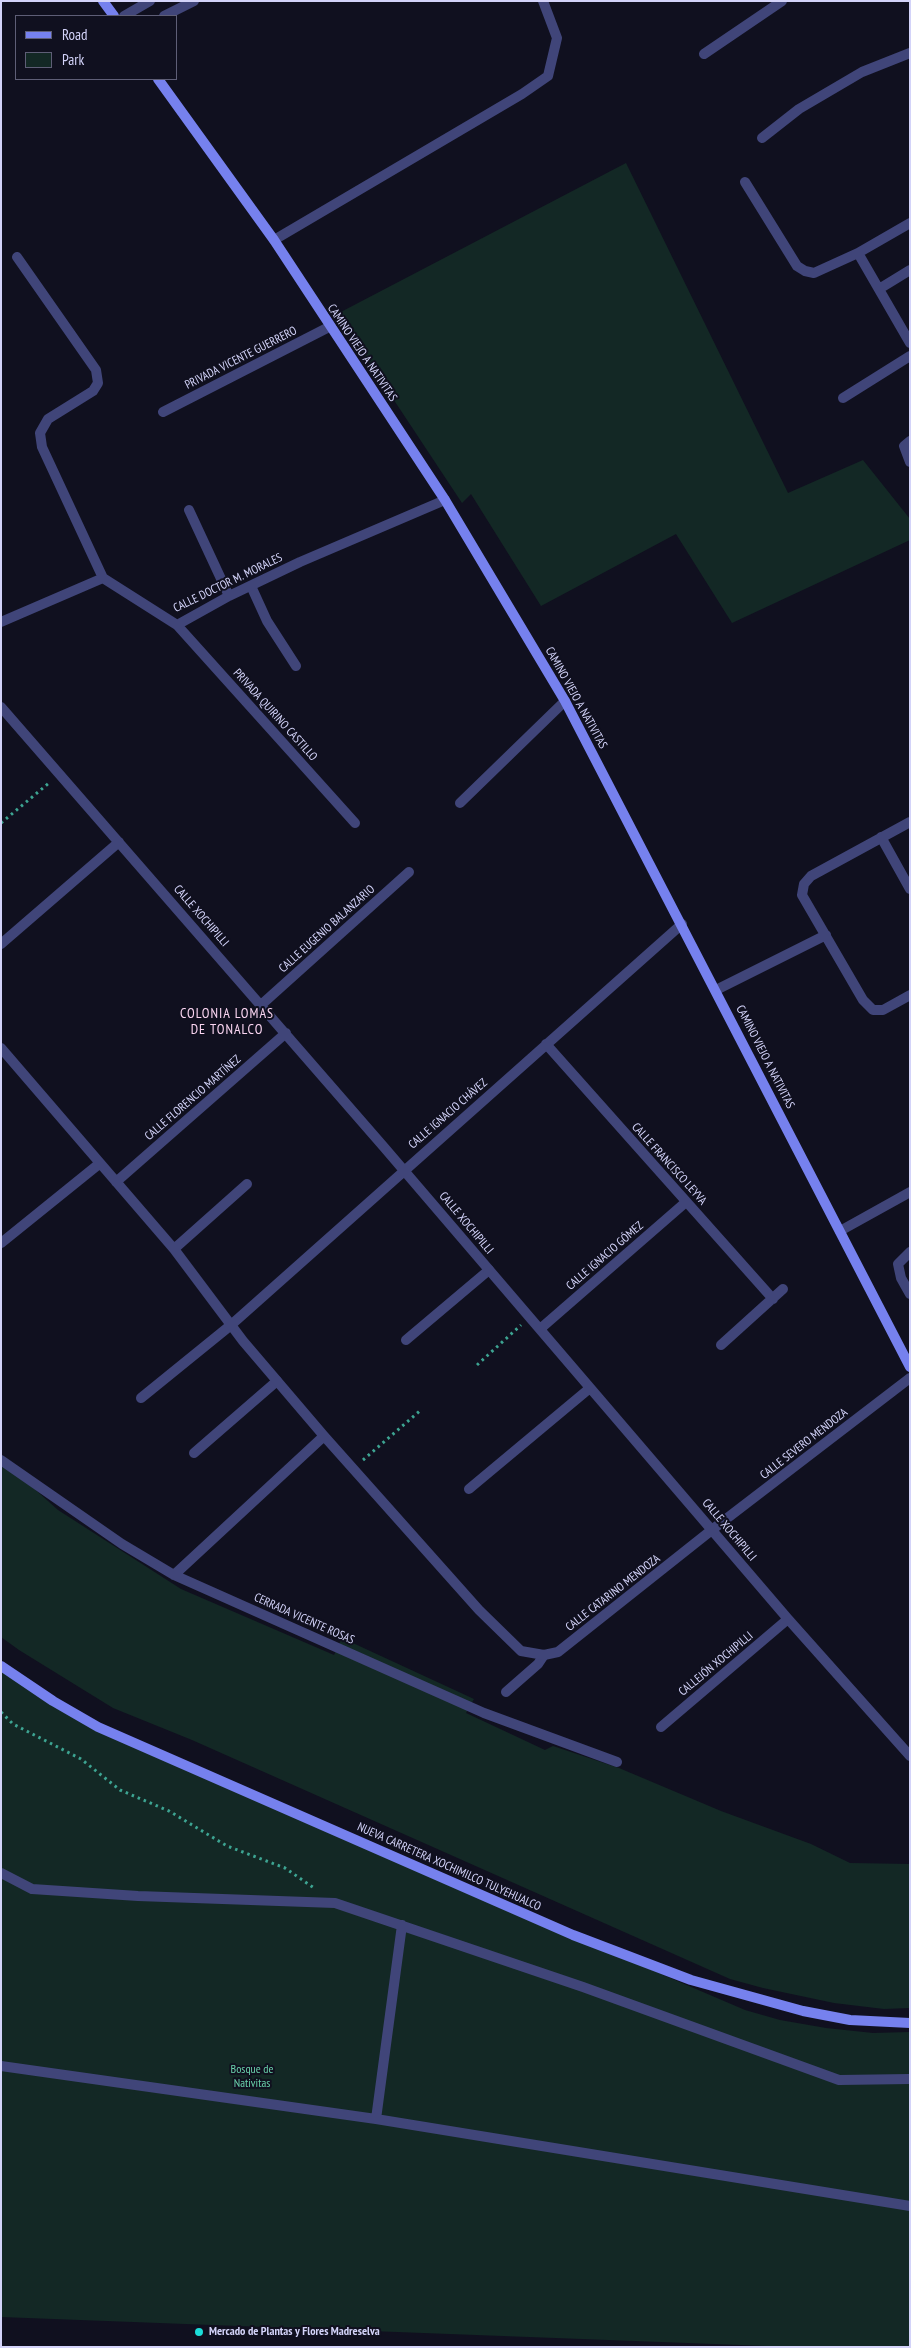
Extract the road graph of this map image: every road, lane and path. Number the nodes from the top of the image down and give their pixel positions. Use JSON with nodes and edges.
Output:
{"nodes":[{"id":1,"x":103,"y":1,"type":"edge"},
{"id":2,"x":150,"y":1,"type":"edge"},
{"id":3,"x":194,"y":1,"type":"edge"},
{"id":4,"x":543,"y":1,"type":"edge"},
{"id":5,"x":782,"y":1,"type":"edge"},
{"id":6,"x":113,"y":15,"type":"edge"},
{"id":7,"x":126,"y":15,"type":"edge"},
{"id":8,"x":166,"y":15,"type":"edge"},
{"id":9,"x":910,"y":53,"type":"edge"},
{"id":10,"x":704,"y":54,"type":"dead end"},
{"id":11,"x":159,"y":80,"type":"edge"},
{"id":12,"x":762,"y":138,"type":"dead end"},
{"id":13,"x":746,"y":182,"type":"dead end"},
{"id":14,"x":910,"y":223,"type":"edge"},
{"id":15,"x":274,"y":240,"type":"junction"},
{"id":16,"x":858,"y":253,"type":"junction"},
{"id":17,"x":17,"y":257,"type":"dead end"},
{"id":18,"x":910,"y":270,"type":"edge"},
{"id":19,"x":879,"y":289,"type":"junction"},
{"id":20,"x":329,"y":327,"type":"junction"},
{"id":21,"x":910,"y":342,"type":"edge"},
{"id":22,"x":910,"y":356,"type":"edge"},
{"id":23,"x":843,"y":398,"type":"dead end"},
{"id":24,"x":163,"y":412,"type":"dead end"},
{"id":25,"x":910,"y":441,"type":"edge"},
{"id":26,"x":910,"y":462,"type":"edge"},
{"id":27,"x":445,"y":500,"type":"junction"},
{"id":28,"x":189,"y":510,"type":"dead end"},
{"id":29,"x":103,"y":578,"type":"junction"},
{"id":30,"x":251,"y":586,"type":"junction"},
{"id":31,"x":229,"y":596,"type":"junction"},
{"id":32,"x":1,"y":622,"type":"edge"},
{"id":33,"x":177,"y":625,"type":"junction"},
{"id":34,"x":296,"y":666,"type":"dead end"},
{"id":35,"x":566,"y":701,"type":"junction"},
{"id":36,"x":1,"y":707,"type":"edge"},
{"id":37,"x":60,"y":774,"type":"junction"},
{"id":38,"x":460,"y":803,"type":"dead end"},
{"id":39,"x":910,"y":822,"type":"edge"},
{"id":40,"x":1,"y":823,"type":"edge"},
{"id":41,"x":355,"y":823,"type":"dead end"},
{"id":42,"x":881,"y":837,"type":"junction"},
{"id":43,"x":119,"y":842,"type":"junction"},
{"id":44,"x":409,"y":872,"type":"dead end"},
{"id":45,"x":910,"y":889,"type":"edge"},
{"id":46,"x":682,"y":924,"type":"junction"},
{"id":47,"x":826,"y":935,"type":"junction"},
{"id":48,"x":1,"y":944,"type":"edge"},
{"id":49,"x":716,"y":990,"type":"junction"},
{"id":50,"x":910,"y":995,"type":"edge"},
{"id":51,"x":261,"y":1005,"type":"junction"},
{"id":52,"x":286,"y":1033,"type":"junction"},
{"id":53,"x":546,"y":1044,"type":"junction"},
{"id":54,"x":1,"y":1048,"type":"edge"},
{"id":55,"x":99,"y":1164,"type":"junction"},
{"id":56,"x":404,"y":1170,"type":"junction"},
{"id":57,"x":116,"y":1182,"type":"junction"},
{"id":58,"x":247,"y":1184,"type":"dead end"},
{"id":59,"x":910,"y":1192,"type":"edge"},
{"id":60,"x":686,"y":1202,"type":"junction"},
{"id":61,"x":840,"y":1231,"type":"junction"},
{"id":62,"x":1,"y":1243,"type":"edge"},
{"id":63,"x":174,"y":1249,"type":"junction"},
{"id":64,"x":910,"y":1252,"type":"edge"},
{"id":65,"x":489,"y":1270,"type":"junction"},
{"id":66,"x":783,"y":1289,"type":"dead end"},
{"id":67,"x":910,"y":1294,"type":"edge"},
{"id":68,"x":773,"y":1299,"type":"junction"},
{"id":69,"x":530,"y":1317,"type":"junction"},
{"id":70,"x":231,"y":1325,"type":"junction"},
{"id":71,"x":540,"y":1329,"type":"junction"},
{"id":72,"x":406,"y":1340,"type":"dead end"},
{"id":73,"x":721,"y":1344,"type":"dead end"},
{"id":74,"x":477,"y":1365,"type":"dead end"},
{"id":75,"x":910,"y":1367,"type":"edge"},
{"id":76,"x":910,"y":1378,"type":"edge"},
{"id":77,"x":277,"y":1381,"type":"junction"},
{"id":78,"x":590,"y":1388,"type":"junction"},
{"id":79,"x":141,"y":1398,"type":"dead end"},
{"id":80,"x":422,"y":1409,"type":"dead end"},
{"id":81,"x":324,"y":1436,"type":"junction"},
{"id":82,"x":194,"y":1453,"type":"dead end"},
{"id":83,"x":1,"y":1460,"type":"edge"},
{"id":84,"x":353,"y":1469,"type":"junction"},
{"id":85,"x":469,"y":1490,"type":"dead end"},
{"id":86,"x":713,"y":1530,"type":"junction"},
{"id":87,"x":174,"y":1575,"type":"junction"},
{"id":88,"x":788,"y":1619,"type":"junction"},
{"id":89,"x":544,"y":1655,"type":"junction"},
{"id":90,"x":1,"y":1666,"type":"edge"},
{"id":91,"x":506,"y":1692,"type":"dead end"},
{"id":92,"x":1,"y":1712,"type":"edge"},
{"id":93,"x":661,"y":1727,"type":"dead end"},
{"id":94,"x":910,"y":1756,"type":"edge"},
{"id":95,"x":617,"y":1762,"type":"dead end"},
{"id":96,"x":1,"y":1873,"type":"edge"},
{"id":97,"x":335,"y":1902,"type":"junction"},
{"id":98,"x":402,"y":1924,"type":"junction"},
{"id":99,"x":910,"y":2023,"type":"edge"},
{"id":100,"x":1,"y":2066,"type":"edge"},
{"id":101,"x":910,"y":2079,"type":"edge"},
{"id":102,"x":376,"y":2119,"type":"junction"},
{"id":103,"x":910,"y":2206,"type":"edge"}],
"edges":[{"from":1,"to":6,"type":"street"},
{"from":2,"to":7,"type":"street"},
{"from":3,"to":8,"type":"street"},
{"from":4,"to":15,"type":"street"},
{"from":5,"to":10,"type":"street"},
{"from":9,"to":12,"type":"street"},
{"from":11,"to":15,"type":"street","name":"CAMINO VIEJO A NATIVITAS"},
{"from":13,"to":16,"type":"street"},
{"from":14,"to":16,"type":"street"},
{"from":15,"to":20,"type":"street","name":"CAMINO VIEJO A NATIVITAS"},
{"from":16,"to":19,"type":"street"},
{"from":17,"to":29,"type":"street"},
{"from":18,"to":19,"type":"street"},
{"from":19,"to":21,"type":"street"},
{"from":20,"to":24,"type":"street","name":"PRIVADA VICENTE GUERRERO"},
{"from":20,"to":27,"type":"street","name":"CAMINO VIEJO A NATIVITAS"},
{"from":22,"to":23,"type":"street"},
{"from":25,"to":26,"type":"street"},
{"from":27,"to":30,"type":"street","name":"CALLE DOCTOR M. MORALES"},
{"from":27,"to":35,"type":"street","name":"CAMINO VIEJO A NATIVITAS"},
{"from":28,"to":31,"type":"street"},
{"from":29,"to":32,"type":"street"},
{"from":29,"to":33,"type":"street","name":"CALLE DOCTOR M. MORALES"},
{"from":30,"to":31,"type":"street","name":"CALLE DOCTOR M. MORALES"},
{"from":30,"to":34,"type":"street"},
{"from":31,"to":33,"type":"street","name":"CALLE DOCTOR M. MORALES"},
{"from":33,"to":41,"type":"street","name":"PRIVADA QUIRINO CASTILLO"},
{"from":35,"to":38,"type":"street"},
{"from":35,"to":46,"type":"street","name":"CAMINO VIEJO A NATIVITAS"},
{"from":36,"to":37,"type":"street","name":"CALLE XOCHIPILLI"},
{"from":37,"to":40,"type":"path"},
{"from":37,"to":43,"type":"street","name":"CALLE XOCHIPILLI"},
{"from":39,"to":42,"type":"street"},
{"from":42,"to":45,"type":"street"},
{"from":42,"to":47,"type":"street"},
{"from":43,"to":48,"type":"street"},
{"from":43,"to":51,"type":"street","name":"CALLE XOCHIPILLI"},
{"from":44,"to":51,"type":"street","name":"CALLE EUGENIO BALANZARIO"},
{"from":46,"to":49,"type":"street","name":"CAMINO VIEJO A NATIVITAS"},
{"from":46,"to":53,"type":"street","name":"CALLE IGNACIO CHÁVEZ"},
{"from":47,"to":49,"type":"street"},
{"from":47,"to":50,"type":"street"},
{"from":49,"to":61,"type":"street","name":"CAMINO VIEJO A NATIVITAS"},
{"from":51,"to":52,"type":"street","name":"CALLE XOCHIPILLI"},
{"from":52,"to":56,"type":"street","name":"CALLE XOCHIPILLI"},
{"from":52,"to":57,"type":"street","name":"CALLE FLORENCIO MARTÍNEZ"},
{"from":53,"to":56,"type":"street","name":"CALLE IGNACIO CHÁVEZ"},
{"from":53,"to":60,"type":"street","name":"CALLE FRANCISCO LEYVA"},
{"from":54,"to":55,"type":"street"},
{"from":55,"to":57,"type":"street"},
{"from":55,"to":62,"type":"street"},
{"from":56,"to":65,"type":"street","name":"CALLE XOCHIPILLI"},
{"from":56,"to":70,"type":"street","name":"CALLE IGNACIO CHÁVEZ"},
{"from":57,"to":63,"type":"street"},
{"from":58,"to":63,"type":"street"},
{"from":59,"to":61,"type":"street"},
{"from":60,"to":68,"type":"street","name":"CALLE FRANCISCO LEYVA"},
{"from":60,"to":71,"type":"street","name":"CALLE IGNACIO GÓMEZ"},
{"from":61,"to":75,"type":"street","name":"CAMINO VIEJO A NATIVITAS"},
{"from":63,"to":70,"type":"street"},
{"from":64,"to":67,"type":"street"},
{"from":65,"to":69,"type":"street","name":"CALLE XOCHIPILLI"},
{"from":65,"to":72,"type":"street"},
{"from":66,"to":68,"type":"street"},
{"from":68,"to":73,"type":"street"},
{"from":69,"to":71,"type":"street","name":"CALLE XOCHIPILLI"},
{"from":69,"to":74,"type":"path"},
{"from":70,"to":77,"type":"street"},
{"from":70,"to":79,"type":"street","name":"CALLE IGNACIO CHÁVEZ"},
{"from":71,"to":78,"type":"street","name":"CALLE XOCHIPILLI"},
{"from":76,"to":86,"type":"street","name":"CALLE SEVERO MENDOZA"},
{"from":77,"to":81,"type":"street"},
{"from":77,"to":82,"type":"street"},
{"from":78,"to":85,"type":"street"},
{"from":78,"to":86,"type":"street","name":"CALLE XOCHIPILLI"},
{"from":80,"to":84,"type":"path"},
{"from":81,"to":84,"type":"street"},
{"from":81,"to":87,"type":"street"},
{"from":83,"to":87,"type":"street","name":"CERRADA VICENTE ROSAS"},
{"from":84,"to":89,"type":"street"},
{"from":86,"to":88,"type":"street","name":"CALLE XOCHIPILLI"},
{"from":86,"to":89,"type":"street","name":"CALLE CATARINO MENDOZA"},
{"from":87,"to":95,"type":"street","name":"CERRADA VICENTE ROSAS"},
{"from":88,"to":93,"type":"street","name":"CALLEJÓN XOCHIPILLI"},
{"from":88,"to":94,"type":"street","name":"CALLE XOCHIPILLI"},
{"from":89,"to":91,"type":"street"},
{"from":90,"to":99,"type":"street","name":"NUEVA CARRETERA XOCHIMILCO TULYEHUALCO"},
{"from":92,"to":97,"type":"path"},
{"from":96,"to":97,"type":"street"},
{"from":97,"to":98,"type":"street"},
{"from":98,"to":101,"type":"street"},
{"from":98,"to":102,"type":"street"},
{"from":100,"to":102,"type":"street"},
{"from":102,"to":103,"type":"street"}]}
